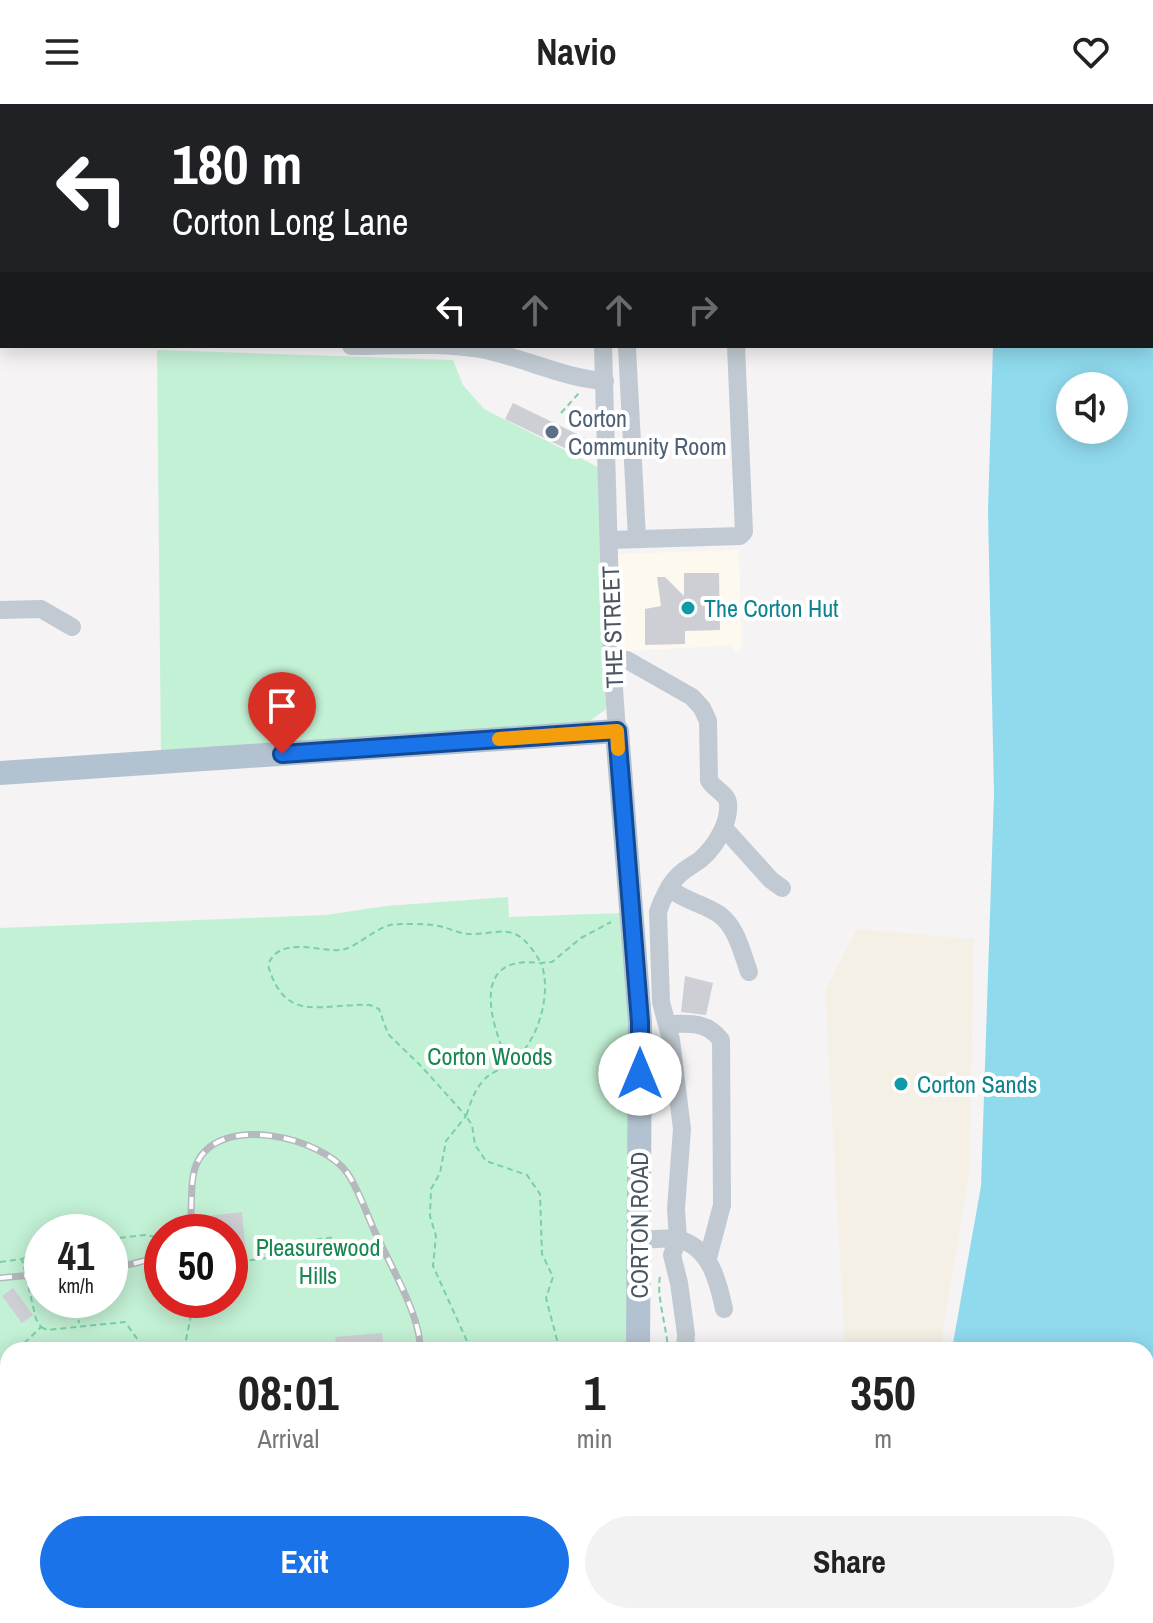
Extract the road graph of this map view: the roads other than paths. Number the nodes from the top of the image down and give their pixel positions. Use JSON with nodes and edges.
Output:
{"nodes":[{"id":1,"x":477,"y":348,"type":"edge"},
{"id":2,"x":604,"y":348,"type":"edge"},
{"id":3,"x":630,"y":348,"type":"edge"},
{"id":4,"x":736,"y":348,"type":"edge"},
{"id":5,"x":605,"y":381,"type":"junction"},
{"id":6,"x":637,"y":538,"type":"junction"},
{"id":7,"x":609,"y":540,"type":"junction"},
{"id":8,"x":0,"y":610,"type":"edge"},
{"id":9,"x":72,"y":627,"type":"dead end"},
{"id":10,"x":612,"y":661,"type":"junction"},
{"id":11,"x":617,"y":731,"type":"junction"},
{"id":12,"x":0,"y":772,"type":"edge"},
{"id":13,"x":724,"y":828,"type":"junction"},
{"id":14,"x":669,"y":888,"type":"junction"},
{"id":15,"x":782,"y":888,"type":"dead end"},
{"id":16,"x":749,"y":972,"type":"dead end"},
{"id":17,"x":668,"y":1024,"type":"junction"},
{"id":18,"x":640,"y":1099,"type":"joint"},
{"id":19,"x":639,"y":1240,"type":"junction"},
{"id":20,"x":675,"y":1247,"type":"junction"},
{"id":21,"x":708,"y":1258,"type":"junction"},
{"id":22,"x":724,"y":1309,"type":"dead end"},
{"id":23,"x":638,"y":1342,"type":"edge"},
{"id":24,"x":686,"y":1342,"type":"edge"}],
"edges":[{"from":1,"to":5,"type":"street"},
{"from":2,"to":5,"type":"street","name":"THE STREET"},
{"from":3,"to":6,"type":"street"},
{"from":4,"to":6,"type":"street"},
{"from":5,"to":7,"type":"street","name":"THE STREET"},
{"from":6,"to":7,"type":"street"},
{"from":7,"to":10,"type":"street","name":"THE STREET"},
{"from":8,"to":9,"type":"street"},
{"from":10,"to":11,"type":"street","name":"THE STREET"},
{"from":10,"to":13,"type":"street"},
{"from":11,"to":12,"type":"main road"},
{"from":11,"to":18,"type":"main road","name":"THE STREET"},
{"from":13,"to":14,"type":"street"},
{"from":13,"to":15,"type":"street"},
{"from":14,"to":16,"type":"street"},
{"from":14,"to":17,"type":"street"},
{"from":17,"to":20,"type":"street"},
{"from":17,"to":21,"type":"street"},
{"from":18,"to":19,"type":"main road","name":"CORTON ROAD"},
{"from":19,"to":20,"type":"street"},
{"from":19,"to":23,"type":"main road","name":"CORTON ROAD"},
{"from":20,"to":21,"type":"street"},
{"from":20,"to":24,"type":"street"},
{"from":21,"to":22,"type":"street"}]}
